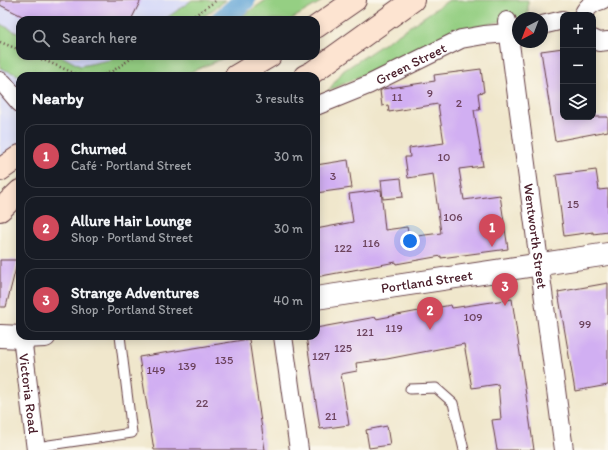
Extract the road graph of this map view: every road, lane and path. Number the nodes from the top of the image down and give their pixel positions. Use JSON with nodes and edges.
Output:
{"nodes":[{"id":1,"x":217,"y":0,"type":"edge"},
{"id":2,"x":355,"y":0,"type":"edge"},
{"id":3,"x":413,"y":0,"type":"edge"},
{"id":4,"x":603,"y":0,"type":"edge"},
{"id":5,"x":608,"y":1,"type":"edge"},
{"id":6,"x":584,"y":12,"type":"edge"},
{"id":7,"x":194,"y":16,"type":"edge"},
{"id":8,"x":560,"y":21,"type":"edge"},
{"id":9,"x":320,"y":24,"type":"edge"},
{"id":10,"x":548,"y":24,"type":"edge"},
{"id":11,"x":511,"y":28,"type":"edge"},
{"id":12,"x":596,"y":40,"type":"edge"},
{"id":13,"x":608,"y":41,"type":"edge"},
{"id":14,"x":0,"y":42,"type":"edge"},
{"id":15,"x":16,"y":48,"type":"edge"},
{"id":16,"x":43,"y":60,"type":"edge"},
{"id":17,"x":129,"y":60,"type":"edge"},
{"id":18,"x":263,"y":60,"type":"edge"},
{"id":19,"x":72,"y":72,"type":"edge"},
{"id":20,"x":111,"y":72,"type":"edge"},
{"id":21,"x":243,"y":72,"type":"edge"},
{"id":22,"x":313,"y":72,"type":"edge"},
{"id":23,"x":0,"y":81,"type":"edge"},
{"id":24,"x":16,"y":98,"type":"edge"},
{"id":25,"x":320,"y":104,"type":"edge"},
{"id":26,"x":16,"y":159,"type":"edge"},
{"id":27,"x":0,"y":170,"type":"edge"},
{"id":28,"x":16,"y":195,"type":"edge"},
{"id":29,"x":0,"y":210,"type":"edge"},
{"id":30,"x":608,"y":254,"type":"edge"},
{"id":31,"x":539,"y":264,"type":"junction"},
{"id":32,"x":320,"y":297,"type":"edge"},
{"id":33,"x":0,"y":336,"type":"edge"},
{"id":34,"x":16,"y":337,"type":"edge"},
{"id":35,"x":22,"y":340,"type":"edge"},
{"id":36,"x":120,"y":340,"type":"edge"},
{"id":37,"x":284,"y":340,"type":"edge"},
{"id":38,"x":410,"y":390,"type":"dead end"},
{"id":39,"x":36,"y":449,"type":"edge"},
{"id":40,"x":299,"y":450,"type":"edge"},
{"id":41,"x":464,"y":450,"type":"edge"},
{"id":42,"x":564,"y":450,"type":"edge"}],
"edges":[{"from":1,"to":7,"type":"path"},
{"from":2,"to":9,"type":"main road"},
{"from":3,"to":22,"type":"main road"},
{"from":4,"to":5,"type":"street"},
{"from":4,"to":6,"type":"street"},
{"from":8,"to":10,"type":"street"},
{"from":11,"to":25,"type":"street","name":"Green Street"},
{"from":11,"to":31,"type":"street","name":"Wentworth Street"},
{"from":12,"to":13,"type":"street"},
{"from":14,"to":15,"type":"path"},
{"from":16,"to":19,"type":"path"},
{"from":17,"to":20,"type":"path"},
{"from":18,"to":21,"type":"main road"},
{"from":23,"to":24,"type":"street"},
{"from":26,"to":27,"type":"main road"},
{"from":28,"to":29,"type":"main road"},
{"from":30,"to":31,"type":"street","name":"Portland Street"},
{"from":31,"to":32,"type":"street","name":"Portland Street"},
{"from":31,"to":42,"type":"street","name":"Wentworth Street"},
{"from":33,"to":34,"type":"street"},
{"from":35,"to":39,"type":"street","name":"Victoria Road"},
{"from":36,"to":39,"type":"lane"},
{"from":37,"to":40,"type":"street"},
{"from":38,"to":41,"type":"lane"}]}
